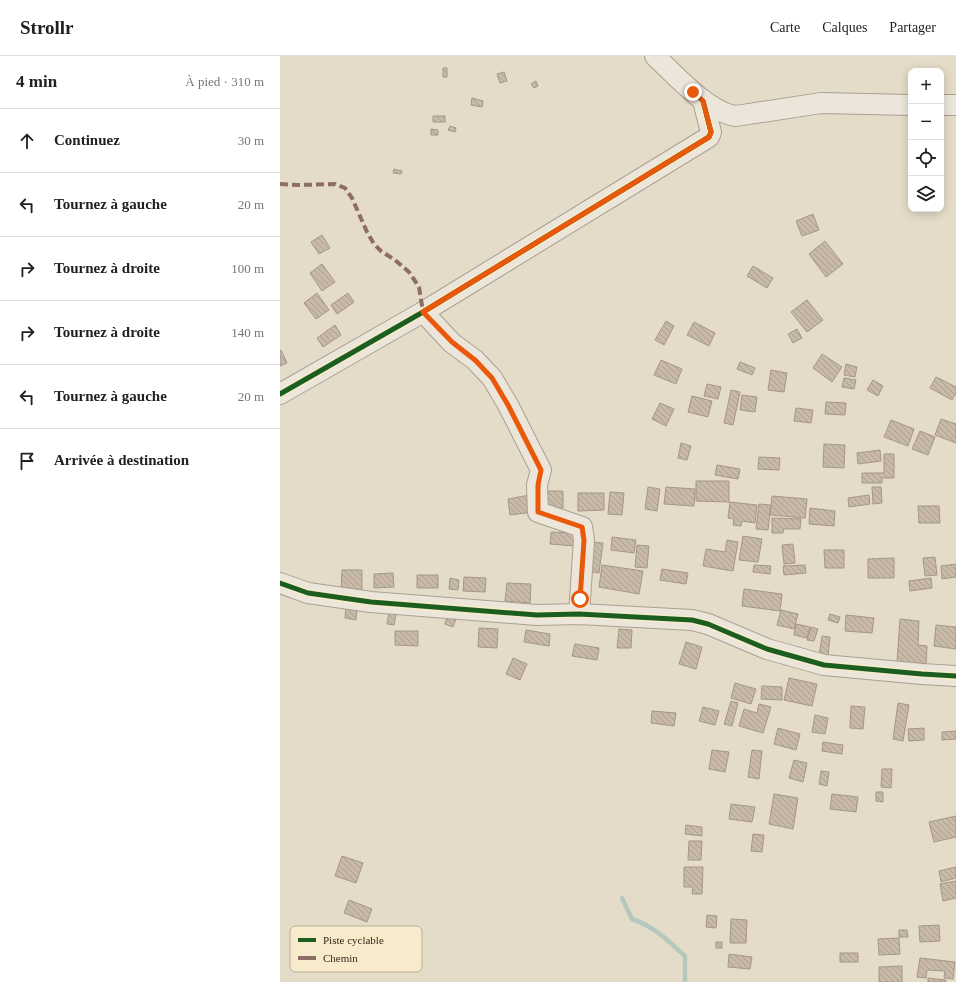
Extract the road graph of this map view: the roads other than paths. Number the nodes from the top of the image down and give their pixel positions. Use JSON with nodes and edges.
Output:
{"nodes":[{"id":1,"x":655,"y":56,"type":"edge"},
{"id":2,"x":703,"y":101,"type":"junction"},
{"id":3,"x":908,"y":105,"type":"edge"},
{"id":4,"x":944,"y":105,"type":"edge"},
{"id":5,"x":956,"y":105,"type":"edge"},
{"id":6,"x":423,"y":312,"type":"junction"},
{"id":7,"x":280,"y":394,"type":"edge"},
{"id":8,"x":280,"y":582,"type":"edge"},
{"id":9,"x":579,"y":614,"type":"junction"},
{"id":10,"x":956,"y":676,"type":"edge"}],
"edges":[{"from":1,"to":2,"type":"street"},
{"from":2,"to":3,"type":"street"},
{"from":2,"to":6,"type":"street"},
{"from":4,"to":5,"type":"street"},
{"from":6,"to":7,"type":"street"},
{"from":6,"to":9,"type":"street"},
{"from":8,"to":9,"type":"street"},
{"from":9,"to":10,"type":"street"}]}
